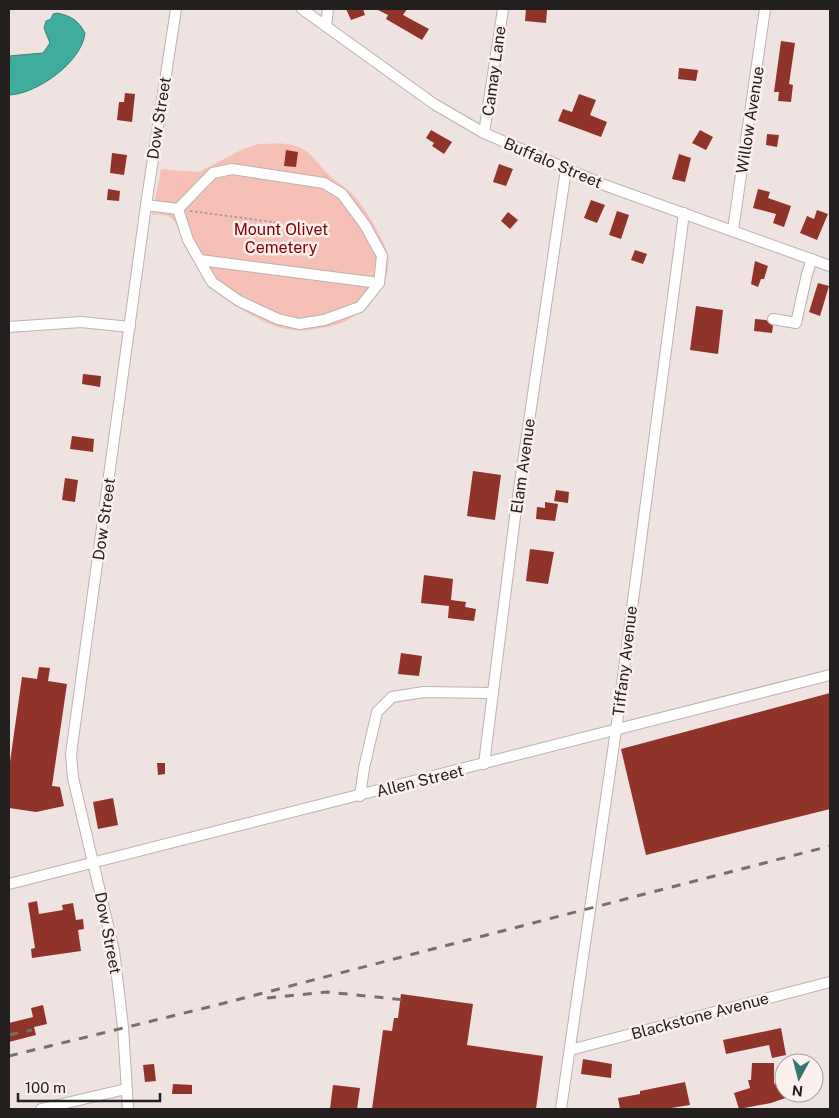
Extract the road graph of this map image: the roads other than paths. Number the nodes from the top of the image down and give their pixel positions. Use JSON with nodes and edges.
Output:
{"nodes":[{"id":1,"x":176,"y":9,"type":"edge"},
{"id":2,"x":302,"y":9,"type":"edge"},
{"id":3,"x":328,"y":9,"type":"edge"},
{"id":4,"x":503,"y":9,"type":"edge"},
{"id":5,"x":765,"y":9,"type":"edge"},
{"id":6,"x":326,"y":26,"type":"junction"},
{"id":7,"x":484,"y":133,"type":"junction"},
{"id":8,"x":566,"y":169,"type":"junction"},
{"id":9,"x":146,"y":205,"type":"junction"},
{"id":10,"x":178,"y":209,"type":"junction"},
{"id":11,"x":684,"y":213,"type":"junction"},
{"id":12,"x":733,"y":230,"type":"junction"},
{"id":13,"x":812,"y":259,"type":"junction"},
{"id":14,"x":200,"y":260,"type":"junction"},
{"id":15,"x":830,"y":266,"type":"edge"},
{"id":16,"x":380,"y":283,"type":"junction"},
{"id":17,"x":773,"y":319,"type":"dead end"},
{"id":18,"x":9,"y":326,"type":"edge"},
{"id":19,"x":130,"y":327,"type":"junction"},
{"id":20,"x":830,"y":675,"type":"edge"},
{"id":21,"x":492,"y":693,"type":"junction"},
{"id":22,"x":616,"y":730,"type":"junction"},
{"id":23,"x":484,"y":764,"type":"junction"},
{"id":24,"x":360,"y":796,"type":"junction"},
{"id":25,"x":93,"y":863,"type":"junction"},
{"id":26,"x":9,"y":884,"type":"edge"},
{"id":27,"x":830,"y":982,"type":"edge"},
{"id":28,"x":570,"y":1050,"type":"junction"},
{"id":29,"x":126,"y":1090,"type":"junction"},
{"id":30,"x":41,"y":1109,"type":"edge"},
{"id":31,"x":128,"y":1109,"type":"edge"},
{"id":32,"x":562,"y":1109,"type":"edge"}],
"edges":[{"from":1,"to":9,"type":"street","name":"Dow Street"},
{"from":2,"to":6,"type":"street","name":"Buffalo Street"},
{"from":3,"to":6,"type":"street"},
{"from":4,"to":7,"type":"street","name":"Camay Lane"},
{"from":5,"to":12,"type":"street","name":"Willow Avenue"},
{"from":6,"to":7,"type":"street","name":"Buffalo Street"},
{"from":7,"to":8,"type":"street","name":"Buffalo Street"},
{"from":8,"to":11,"type":"street","name":"Buffalo Street"},
{"from":8,"to":21,"type":"street","name":"Elam Avenue"},
{"from":9,"to":10,"type":"street"},
{"from":9,"to":19,"type":"street","name":"Dow Street"},
{"from":10,"to":14,"type":"street"},
{"from":10,"to":16,"type":"street"},
{"from":11,"to":12,"type":"street","name":"Buffalo Street"},
{"from":11,"to":22,"type":"street","name":"Tiffany Avenue"},
{"from":12,"to":13,"type":"street","name":"Buffalo Street"},
{"from":13,"to":15,"type":"street","name":"Buffalo Street"},
{"from":13,"to":17,"type":"street"},
{"from":14,"to":16,"type":"street"},
{"from":14,"to":16,"type":"street"},
{"from":18,"to":19,"type":"street"},
{"from":19,"to":25,"type":"street","name":"Dow Street"},
{"from":20,"to":22,"type":"street","name":"Allen Street"},
{"from":21,"to":23,"type":"street","name":"Elam Avenue"},
{"from":21,"to":24,"type":"street"},
{"from":22,"to":23,"type":"street","name":"Allen Street"},
{"from":22,"to":28,"type":"street","name":"Tiffany Avenue"},
{"from":23,"to":24,"type":"street","name":"Allen Street"},
{"from":24,"to":25,"type":"street","name":"Allen Street"},
{"from":25,"to":26,"type":"street","name":"Allen Street"},
{"from":25,"to":29,"type":"street","name":"Dow Street"},
{"from":27,"to":28,"type":"street","name":"Blackstone Avenue"},
{"from":28,"to":32,"type":"street","name":"Tiffany Avenue"},
{"from":29,"to":30,"type":"street"},
{"from":29,"to":31,"type":"street","name":"Dow Street"}]}
